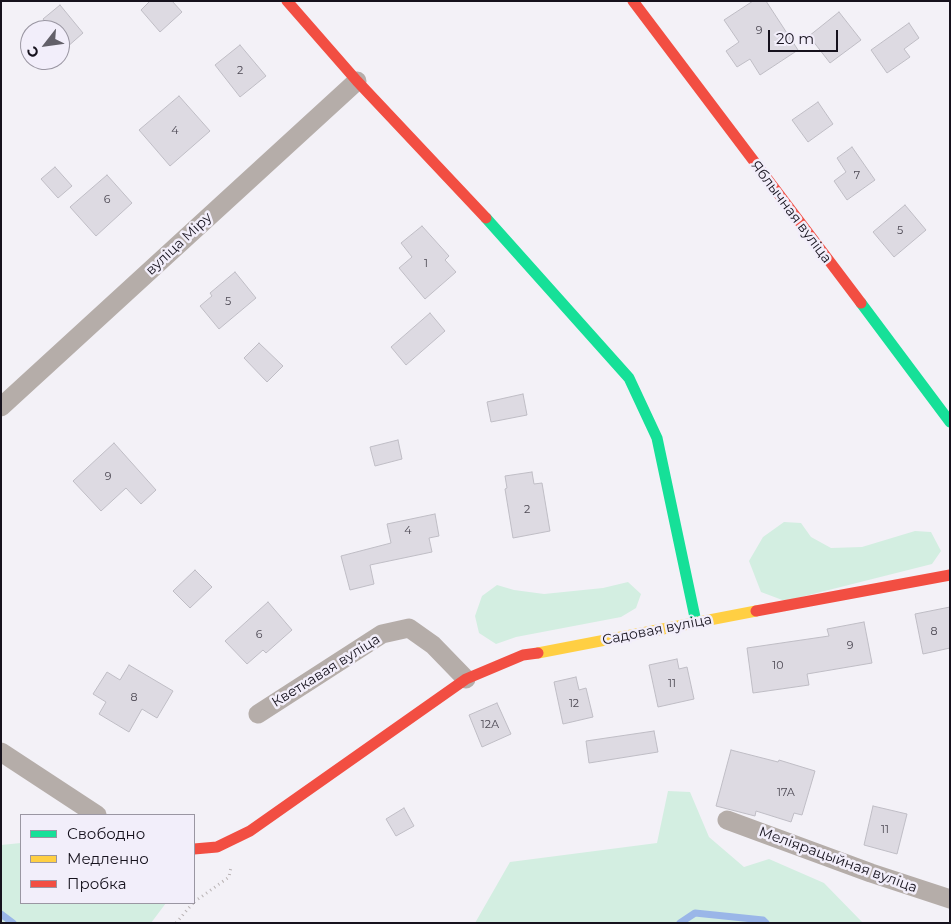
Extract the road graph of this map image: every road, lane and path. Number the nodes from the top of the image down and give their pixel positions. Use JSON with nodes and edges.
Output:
{"nodes":[{"id":1,"x":287,"y":1,"type":"edge"},
{"id":2,"x":633,"y":1,"type":"edge"},
{"id":3,"x":357,"y":81,"type":"junction"},
{"id":4,"x":1,"y":407,"type":"edge"},
{"id":5,"x":950,"y":422,"type":"edge"},
{"id":6,"x":950,"y":575,"type":"edge"},
{"id":7,"x":696,"y":622,"type":"junction"},
{"id":8,"x":466,"y":679,"type":"junction"},
{"id":9,"x":258,"y":714,"type":"dead end"},
{"id":10,"x":1,"y":752,"type":"edge"},
{"id":11,"x":96,"y":814,"type":"edge"},
{"id":12,"x":727,"y":820,"type":"dead end"},
{"id":13,"x":238,"y":837,"type":"junction"},
{"id":14,"x":195,"y":850,"type":"edge"},
{"id":15,"x":950,"y":899,"type":"edge"},
{"id":16,"x":195,"y":901,"type":"edge"},
{"id":17,"x":191,"y":904,"type":"edge"},
{"id":18,"x":176,"y":923,"type":"edge"}],
"edges":[{"from":1,"to":3,"type":"street"},
{"from":2,"to":5,"type":"street","name":"Яблычная вуліца"},
{"from":3,"to":4,"type":"street","name":"вуліца Міру"},
{"from":3,"to":7,"type":"street"},
{"from":6,"to":7,"type":"street","name":"Садовая вуліца"},
{"from":7,"to":8,"type":"street","name":"Садовая вуліца"},
{"from":8,"to":9,"type":"street","name":"Кветкавая вуліца"},
{"from":8,"to":13,"type":"street","name":"Садовая вуліца"},
{"from":10,"to":11,"type":"street"},
{"from":12,"to":15,"type":"street","name":"Меліярацыйная вуліца"},
{"from":13,"to":14,"type":"street","name":"Садовая вуліца"},
{"from":13,"to":16,"type":"path"},
{"from":17,"to":18,"type":"path"}]}
